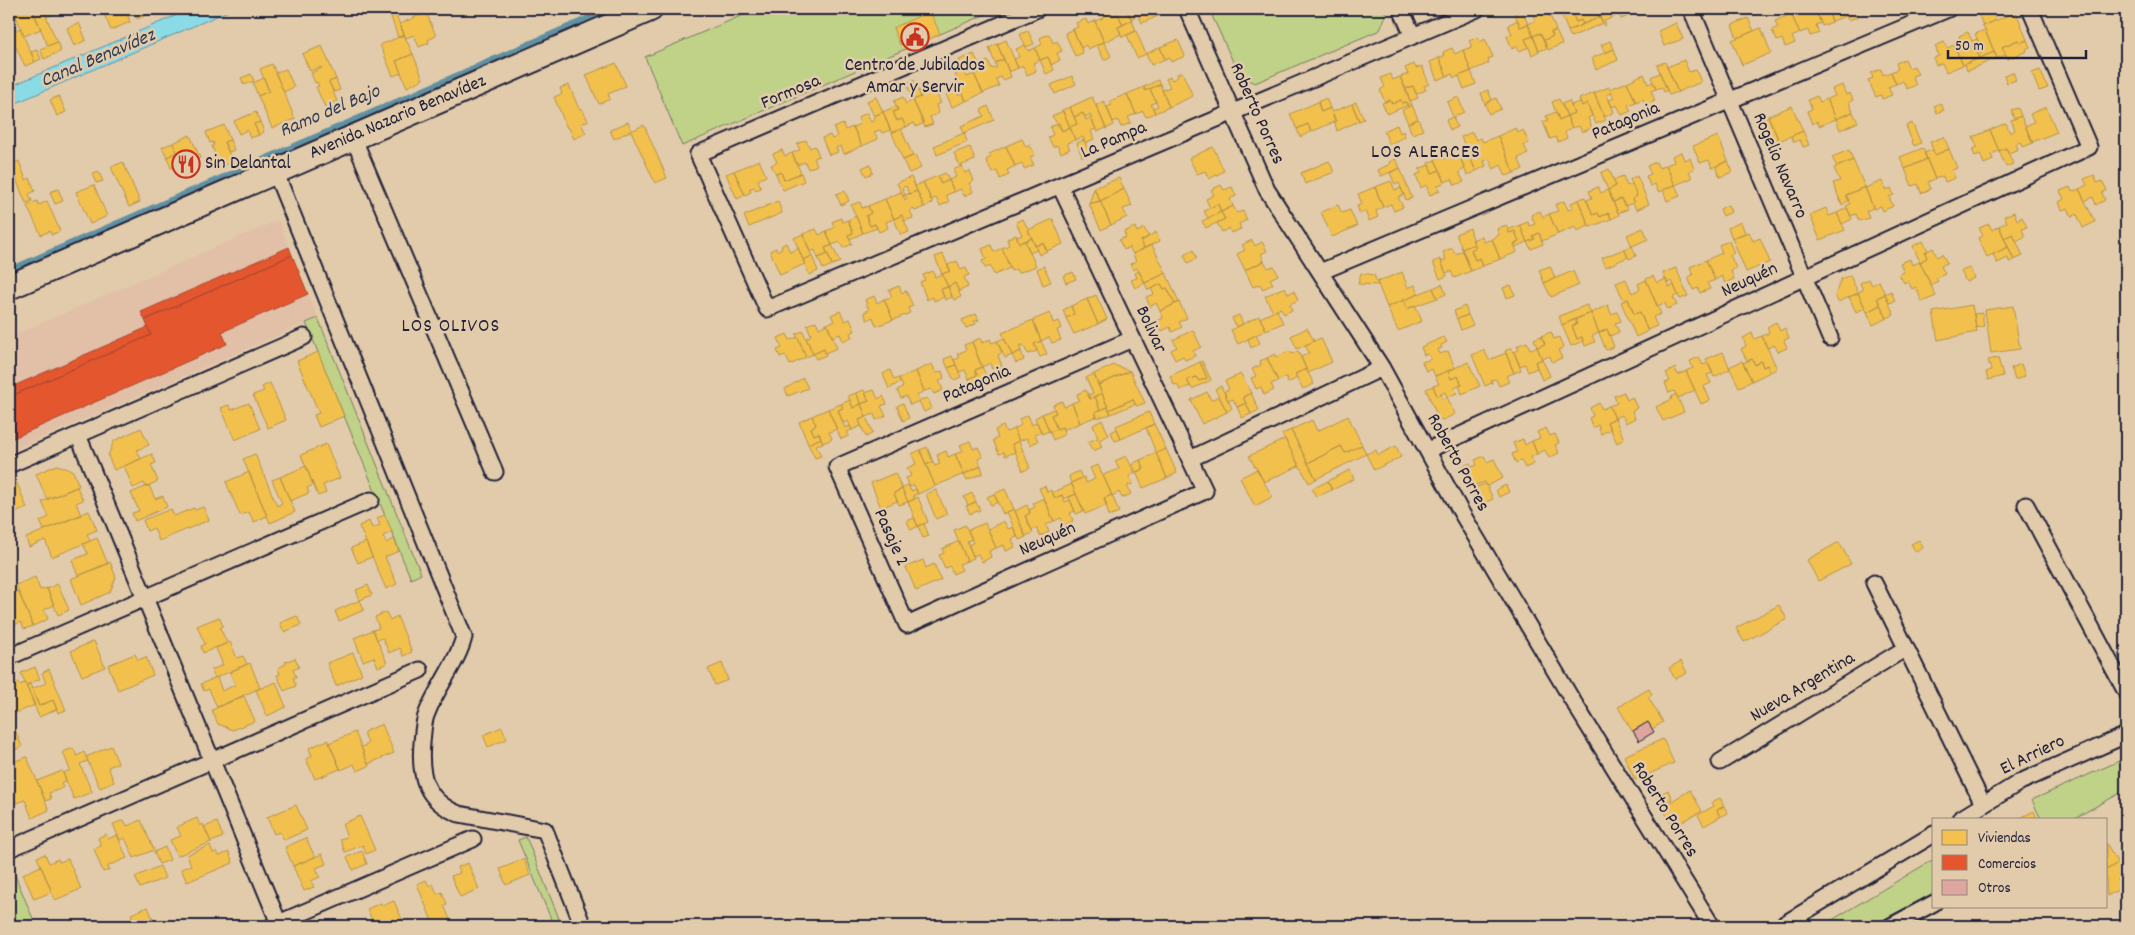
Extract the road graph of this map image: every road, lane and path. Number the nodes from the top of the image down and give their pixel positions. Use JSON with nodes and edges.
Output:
{"nodes":[{"id":1,"x":650,"y":9,"type":"edge"},
{"id":2,"x":1037,"y":9,"type":"edge"},
{"id":3,"x":1187,"y":9,"type":"edge"},
{"id":4,"x":1402,"y":9,"type":"edge"},
{"id":5,"x":1477,"y":9,"type":"edge"},
{"id":6,"x":1691,"y":9,"type":"edge"},
{"id":7,"x":1948,"y":9,"type":"edge"},
{"id":8,"x":2030,"y":9,"type":"edge"},
{"id":9,"x":1413,"y":36,"type":"junction"},
{"id":10,"x":1730,"y":100,"type":"junction"},
{"id":11,"x":1233,"y":112,"type":"junction"},
{"id":12,"x":353,"y":137,"type":"junction"},
{"id":13,"x":275,"y":171,"type":"junction"},
{"id":14,"x":1060,"y":186,"type":"junction"},
{"id":15,"x":1320,"y":272,"type":"junction"},
{"id":16,"x":1804,"y":278,"type":"junction"},
{"id":17,"x":9,"y":287,"type":"edge"},
{"id":18,"x":767,"y":310,"type":"joint"},
{"id":19,"x":304,"y":337,"type":"dead end"},
{"id":20,"x":1830,"y":338,"type":"dead end"},
{"id":21,"x":1132,"y":339,"type":"junction"},
{"id":22,"x":1382,"y":368,"type":"junction"},
{"id":23,"x":78,"y":435,"type":"junction"},
{"id":24,"x":1428,"y":450,"type":"junction"},
{"id":25,"x":1190,"y":460,"type":"junction"},
{"id":26,"x":9,"y":465,"type":"edge"},
{"id":27,"x":837,"y":467,"type":"joint"},
{"id":28,"x":495,"y":472,"type":"dead end"},
{"id":29,"x":1204,"y":491,"type":"joint"},
{"id":30,"x":371,"y":500,"type":"dead end"},
{"id":31,"x":2026,"y":505,"type":"dead end"},
{"id":32,"x":1874,"y":583,"type":"dead end"},
{"id":33,"x":145,"y":598,"type":"junction"},
{"id":34,"x":907,"y":625,"type":"joint"},
{"id":35,"x":1906,"y":648,"type":"junction"},
{"id":36,"x":9,"y":657,"type":"edge"},
{"id":37,"x":420,"y":670,"type":"dead end"},
{"id":38,"x":2126,"y":692,"type":"edge"},
{"id":39,"x":2126,"y":735,"type":"edge"},
{"id":40,"x":212,"y":760,"type":"junction"},
{"id":41,"x":1720,"y":762,"type":"dead end"},
{"id":42,"x":1984,"y":804,"type":"junction"},
{"id":43,"x":1962,"y":818,"type":"edge"},
{"id":44,"x":1932,"y":835,"type":"edge"},
{"id":45,"x":473,"y":839,"type":"dead end"},
{"id":46,"x":9,"y":849,"type":"edge"},
{"id":47,"x":1932,"y":904,"type":"edge"},
{"id":48,"x":277,"y":925,"type":"edge"},
{"id":49,"x":583,"y":926,"type":"edge"},
{"id":50,"x":1712,"y":926,"type":"edge"},
{"id":51,"x":1782,"y":926,"type":"edge"},
{"id":52,"x":1890,"y":926,"type":"edge"}],
"edges":[{"from":1,"to":12,"type":"main road","name":"Avenida Nazario Benavídez"},
{"from":2,"to":18,"type":"street","name":"Formosa"},
{"from":3,"to":11,"type":"street","name":"Roberto Porres"},
{"from":4,"to":9,"type":"street"},
{"from":5,"to":9,"type":"street","name":"La Pampa"},
{"from":6,"to":10,"type":"street","name":"Rogelio Navarro"},
{"from":7,"to":10,"type":"street","name":"Patagonia"},
{"from":8,"to":16,"type":"street","name":"Neuquén"},
{"from":9,"to":11,"type":"street","name":"La Pampa"},
{"from":10,"to":15,"type":"street","name":"Patagonia"},
{"from":10,"to":16,"type":"street","name":"Rogelio Navarro"},
{"from":11,"to":14,"type":"street","name":"La Pampa"},
{"from":11,"to":15,"type":"street","name":"Roberto Porres"},
{"from":12,"to":13,"type":"main road","name":"Avenida Nazario Benavídez"},
{"from":12,"to":28,"type":"street"},
{"from":13,"to":17,"type":"main road","name":"Avenida Nazario Benavídez"},
{"from":13,"to":49,"type":"street"},
{"from":14,"to":18,"type":"street","name":"La Pampa"},
{"from":14,"to":21,"type":"street","name":"Bolivar"},
{"from":15,"to":22,"type":"street","name":"Roberto Porres"},
{"from":16,"to":20,"type":"street","name":"Rogelio Navarro"},
{"from":16,"to":24,"type":"street","name":"Neuquén"},
{"from":19,"to":23,"type":"street"},
{"from":21,"to":25,"type":"street","name":"Bolivar"},
{"from":21,"to":27,"type":"street","name":"Patagonia"},
{"from":22,"to":24,"type":"street","name":"Roberto Porres"},
{"from":22,"to":25,"type":"street"},
{"from":23,"to":26,"type":"street"},
{"from":23,"to":33,"type":"street"},
{"from":24,"to":50,"type":"street","name":"Roberto Porres"},
{"from":25,"to":29,"type":"street","name":"Bolivar"},
{"from":27,"to":34,"type":"street","name":"Pasaje 2"},
{"from":29,"to":34,"type":"street","name":"Neuquén"},
{"from":30,"to":33,"type":"street"},
{"from":31,"to":38,"type":"street"},
{"from":32,"to":35,"type":"street"},
{"from":33,"to":36,"type":"street"},
{"from":33,"to":40,"type":"street"},
{"from":35,"to":41,"type":"street","name":"Nueva Argentina"},
{"from":35,"to":42,"type":"street"},
{"from":37,"to":40,"type":"street"},
{"from":39,"to":42,"type":"street","name":"El Arriero"},
{"from":40,"to":46,"type":"street"},
{"from":40,"to":48,"type":"street"},
{"from":42,"to":43,"type":"street","name":"El Arriero"},
{"from":44,"to":51,"type":"street"},
{"from":45,"to":48,"type":"street"},
{"from":47,"to":52,"type":"street"}]}
